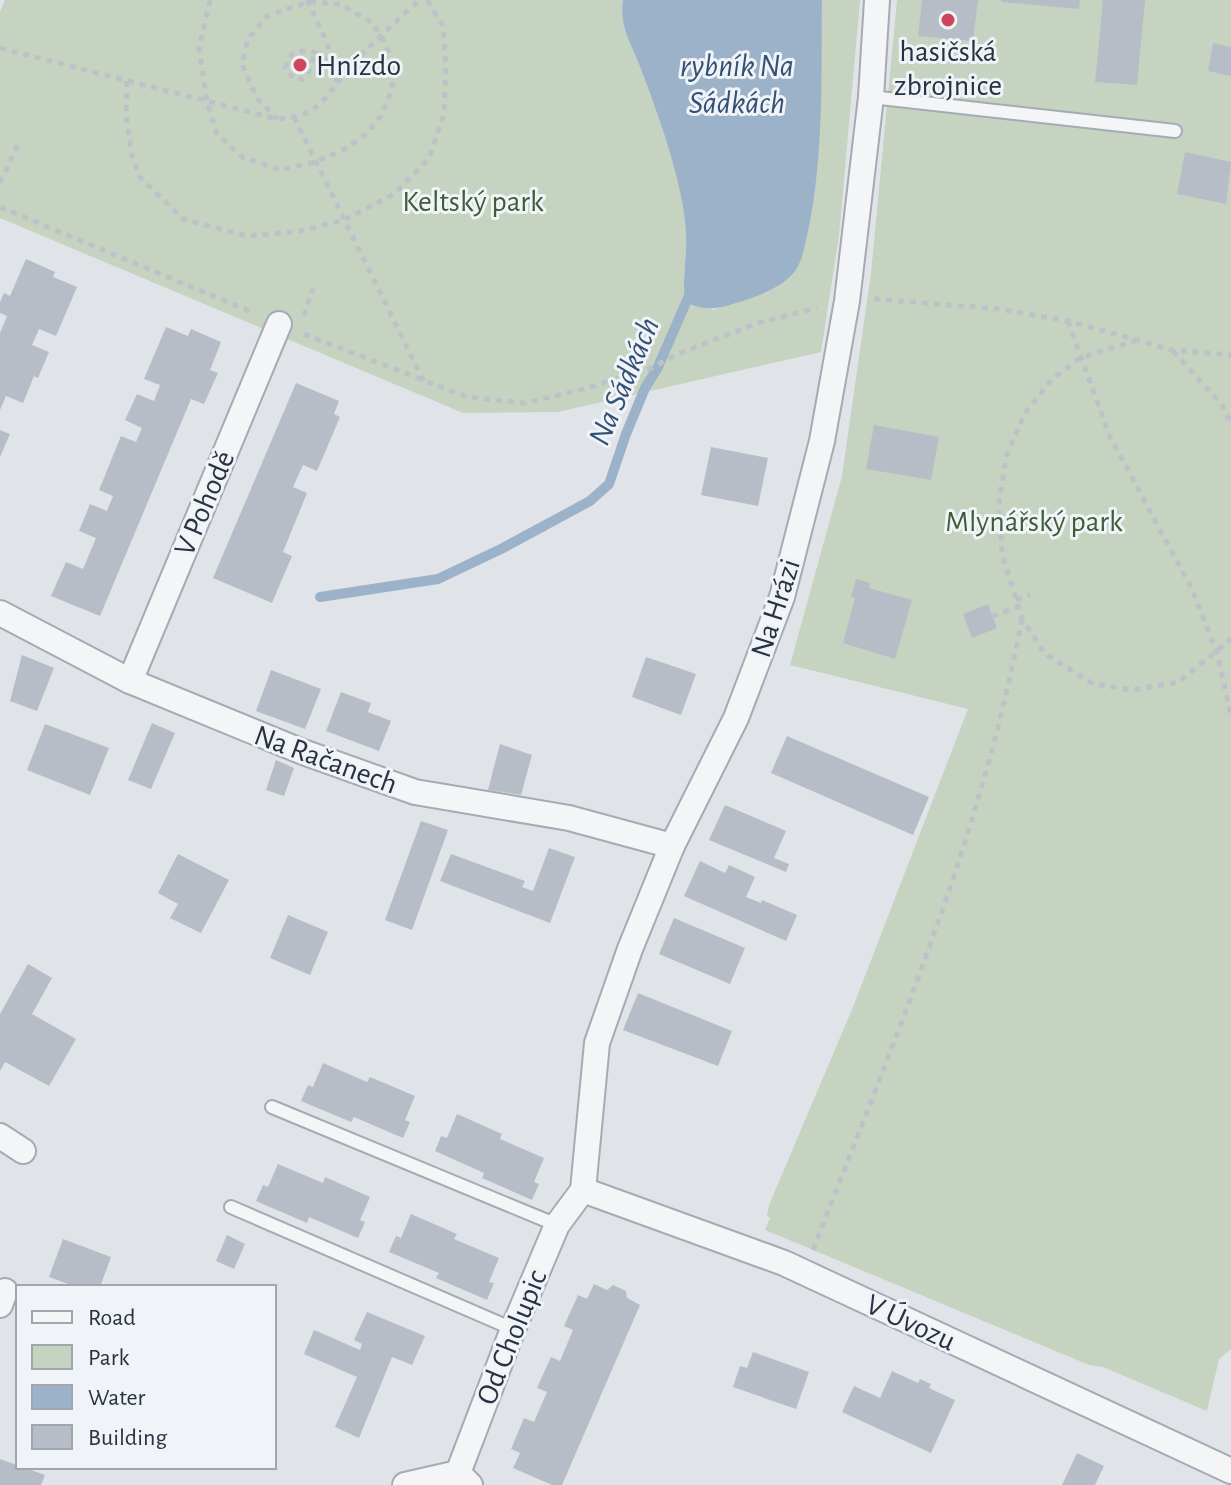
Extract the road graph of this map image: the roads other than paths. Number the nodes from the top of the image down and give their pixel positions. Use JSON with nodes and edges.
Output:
{"nodes":[{"id":1,"x":877,"y":0,"type":"edge"},
{"id":2,"x":871,"y":97,"type":"junction"},
{"id":3,"x":1175,"y":131,"type":"dead end"},
{"id":4,"x":279,"y":324,"type":"road end"},
{"id":5,"x":0,"y":613,"type":"edge"},
{"id":6,"x":130,"y":681,"type":"junction"},
{"id":7,"x":672,"y":846,"type":"junction"},
{"id":8,"x":272,"y":1107,"type":"dead end"},
{"id":9,"x":0,"y":1136,"type":"edge"},
{"id":10,"x":23,"y":1151,"type":"dead end"},
{"id":11,"x":583,"y":1190,"type":"junction"},
{"id":12,"x":231,"y":1207,"type":"dead end"},
{"id":13,"x":557,"y":1225,"type":"junction"},
{"id":14,"x":513,"y":1329,"type":"junction"},
{"id":15,"x":1229,"y":1476,"type":"edge"},
{"id":16,"x":464,"y":1479,"type":"edge"},
{"id":17,"x":405,"y":1485,"type":"edge"}],
"edges":[{"from":1,"to":2,"type":"street","name":"Na Hrázi"},
{"from":2,"to":3,"type":"lane"},
{"from":2,"to":7,"type":"street","name":"Na Hrázi"},
{"from":4,"to":6,"type":"street","name":"V Pohodě"},
{"from":5,"to":6,"type":"street","name":"Na Račanech"},
{"from":6,"to":7,"type":"street","name":"Na Račanech"},
{"from":7,"to":11,"type":"street","name":"Na Hrázi"},
{"from":8,"to":13,"type":"lane"},
{"from":9,"to":10,"type":"street"},
{"from":11,"to":13,"type":"street","name":"Od Cholupic"},
{"from":11,"to":15,"type":"street","name":"V Úvozu"},
{"from":12,"to":14,"type":"lane"},
{"from":13,"to":14,"type":"street","name":"Od Cholupic"},
{"from":14,"to":16,"type":"street","name":"Od Cholupic"},
{"from":16,"to":17,"type":"street"}]}
